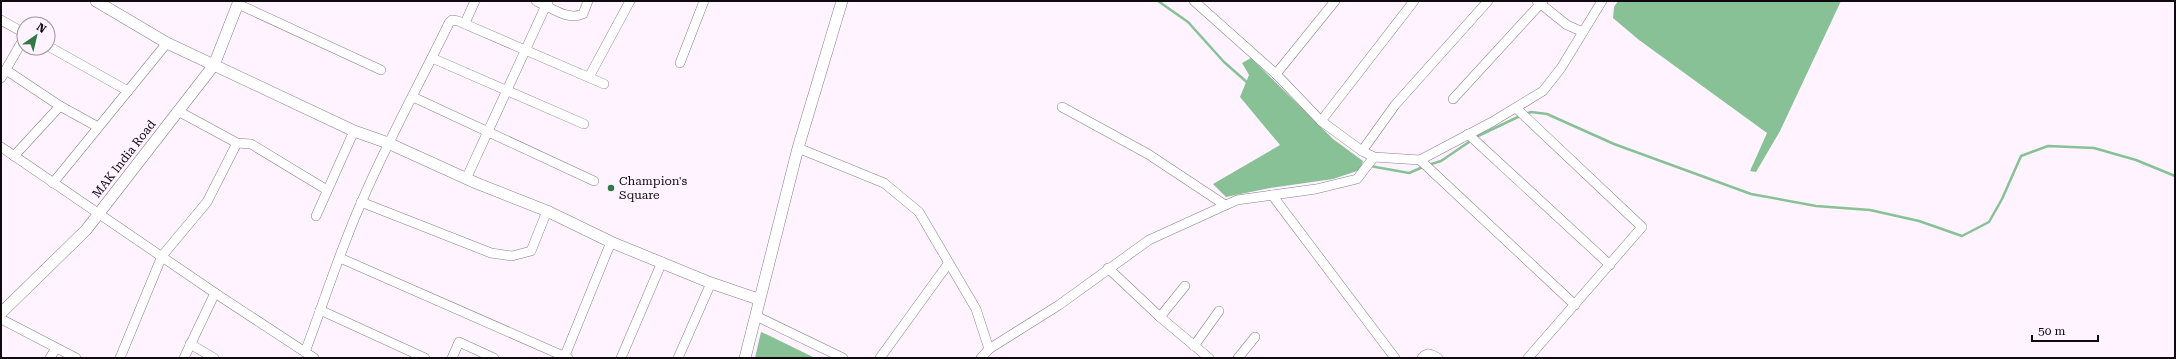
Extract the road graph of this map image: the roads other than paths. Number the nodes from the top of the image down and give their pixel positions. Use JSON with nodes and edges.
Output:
{"nodes":[{"id":1,"x":96,"y":1,"type":"edge"},
{"id":2,"x":475,"y":1,"type":"edge"},
{"id":3,"x":536,"y":1,"type":"edge"},
{"id":4,"x":588,"y":1,"type":"edge"},
{"id":5,"x":630,"y":1,"type":"edge"},
{"id":6,"x":704,"y":1,"type":"edge"},
{"id":7,"x":842,"y":1,"type":"edge"},
{"id":8,"x":1194,"y":1,"type":"edge"},
{"id":9,"x":1334,"y":1,"type":"edge"},
{"id":10,"x":1414,"y":1,"type":"edge"},
{"id":11,"x":1488,"y":1,"type":"edge"},
{"id":12,"x":1602,"y":1,"type":"edge"},
{"id":13,"x":1540,"y":2,"type":"edge"},
{"id":14,"x":238,"y":3,"type":"edge"},
{"id":15,"x":547,"y":3,"type":"edge"},
{"id":16,"x":1,"y":20,"type":"edge"},
{"id":17,"x":465,"y":23,"type":"junction"},
{"id":18,"x":16,"y":28,"type":"edge"},
{"id":19,"x":1583,"y":32,"type":"junction"},
{"id":20,"x":167,"y":43,"type":"junction"},
{"id":21,"x":526,"y":49,"type":"junction"},
{"id":22,"x":56,"y":50,"type":"edge"},
{"id":23,"x":16,"y":52,"type":"edge"},
{"id":24,"x":432,"y":58,"type":"junction"},
{"id":25,"x":680,"y":63,"type":"dead end"},
{"id":26,"x":214,"y":65,"type":"junction"},
{"id":27,"x":381,"y":70,"type":"dead end"},
{"id":28,"x":3,"y":74,"type":"edge"},
{"id":29,"x":1276,"y":74,"type":"junction"},
{"id":30,"x":589,"y":77,"type":"junction"},
{"id":31,"x":604,"y":84,"type":"dead end"},
{"id":32,"x":507,"y":90,"type":"junction"},
{"id":33,"x":128,"y":91,"type":"junction"},
{"id":34,"x":413,"y":98,"type":"junction"},
{"id":35,"x":1453,"y":99,"type":"dead end"},
{"id":36,"x":60,"y":106,"type":"junction"},
{"id":37,"x":1062,"y":107,"type":"dead end"},
{"id":38,"x":178,"y":111,"type":"junction"},
{"id":39,"x":1521,"y":113,"type":"junction"},
{"id":40,"x":1321,"y":121,"type":"junction"},
{"id":41,"x":584,"y":124,"type":"dead end"},
{"id":42,"x":98,"y":127,"type":"junction"},
{"id":43,"x":354,"y":131,"type":"junction"},
{"id":44,"x":488,"y":132,"type":"junction"},
{"id":45,"x":1472,"y":138,"type":"junction"},
{"id":46,"x":237,"y":143,"type":"junction"},
{"id":47,"x":388,"y":143,"type":"junction"},
{"id":48,"x":1,"y":147,"type":"edge"},
{"id":49,"x":798,"y":148,"type":"junction"},
{"id":50,"x":1362,"y":151,"type":"junction"},
{"id":51,"x":14,"y":156,"type":"junction"},
{"id":52,"x":1369,"y":163,"type":"junction"},
{"id":53,"x":1424,"y":164,"type":"junction"},
{"id":54,"x":466,"y":179,"type":"junction"},
{"id":55,"x":594,"y":181,"type":"dead end"},
{"id":56,"x":53,"y":183,"type":"junction"},
{"id":57,"x":327,"y":190,"type":"junction"},
{"id":58,"x":1272,"y":195,"type":"junction"},
{"id":59,"x":361,"y":202,"type":"junction"},
{"id":60,"x":1226,"y":205,"type":"junction"},
{"id":61,"x":547,"y":212,"type":"junction"},
{"id":62,"x":99,"y":213,"type":"junction"},
{"id":63,"x":316,"y":216,"type":"dead end"},
{"id":64,"x":611,"y":242,"type":"junction"},
{"id":65,"x":162,"y":256,"type":"junction"},
{"id":66,"x":340,"y":258,"type":"junction"},
{"id":67,"x":662,"y":262,"type":"junction"},
{"id":68,"x":948,"y":264,"type":"junction"},
{"id":69,"x":1610,"y":265,"type":"junction"},
{"id":70,"x":1108,"y":268,"type":"junction"},
{"id":71,"x":711,"y":283,"type":"junction"},
{"id":72,"x":1185,"y":286,"type":"dead end"},
{"id":73,"x":215,"y":293,"type":"junction"},
{"id":74,"x":758,"y":299,"type":"junction"},
{"id":75,"x":1576,"y":305,"type":"junction"},
{"id":76,"x":320,"y":310,"type":"junction"},
{"id":77,"x":1219,"y":310,"type":"dead end"},
{"id":78,"x":1,"y":314,"type":"edge"},
{"id":79,"x":756,"y":316,"type":"junction"},
{"id":80,"x":1160,"y":317,"type":"junction"},
{"id":81,"x":1,"y":319,"type":"edge"},
{"id":82,"x":1255,"y":337,"type":"dead end"},
{"id":83,"x":190,"y":344,"type":"junction"},
{"id":84,"x":1194,"y":346,"type":"junction"},
{"id":85,"x":56,"y":348,"type":"junction"},
{"id":86,"x":989,"y":349,"type":"junction"},
{"id":87,"x":305,"y":352,"type":"junction"},
{"id":88,"x":50,"y":358,"type":"edge"},
{"id":89,"x":76,"y":358,"type":"edge"},
{"id":90,"x":120,"y":358,"type":"edge"},
{"id":91,"x":184,"y":358,"type":"edge"},
{"id":92,"x":214,"y":358,"type":"edge"},
{"id":93,"x":314,"y":358,"type":"edge"},
{"id":94,"x":425,"y":358,"type":"edge"},
{"id":95,"x":452,"y":358,"type":"edge"},
{"id":96,"x":494,"y":358,"type":"edge"},
{"id":97,"x":565,"y":358,"type":"edge"},
{"id":98,"x":622,"y":358,"type":"edge"},
{"id":99,"x":678,"y":358,"type":"edge"},
{"id":100,"x":745,"y":358,"type":"edge"},
{"id":101,"x":843,"y":358,"type":"edge"},
{"id":102,"x":880,"y":358,"type":"edge"},
{"id":103,"x":981,"y":358,"type":"edge"},
{"id":104,"x":1209,"y":358,"type":"edge"},
{"id":105,"x":1238,"y":358,"type":"edge"},
{"id":106,"x":1395,"y":358,"type":"edge"},
{"id":107,"x":1422,"y":358,"type":"edge"},
{"id":108,"x":1438,"y":358,"type":"edge"},
{"id":109,"x":1528,"y":358,"type":"edge"}],
"edges":[{"from":1,"to":20,"type":"street"},
{"from":2,"to":17,"type":"street"},
{"from":3,"to":15,"type":"street"},
{"from":4,"to":15,"type":"street"},
{"from":5,"to":30,"type":"street"},
{"from":6,"to":25,"type":"street"},
{"from":7,"to":49,"type":"street"},
{"from":8,"to":29,"type":"street"},
{"from":9,"to":29,"type":"street"},
{"from":10,"to":40,"type":"street"},
{"from":11,"to":50,"type":"street"},
{"from":12,"to":19,"type":"street"},
{"from":13,"to":19,"type":"street"},
{"from":13,"to":35,"type":"street"},
{"from":14,"to":26,"type":"street","name":"MAK India Road"},
{"from":14,"to":27,"type":"street"},
{"from":15,"to":21,"type":"street"},
{"from":16,"to":18,"type":"street"},
{"from":17,"to":21,"type":"street"},
{"from":17,"to":24,"type":"street"},
{"from":19,"to":39,"type":"street"},
{"from":20,"to":26,"type":"street"},
{"from":20,"to":33,"type":"street"},
{"from":21,"to":30,"type":"street"},
{"from":21,"to":32,"type":"street"},
{"from":22,"to":33,"type":"street"},
{"from":23,"to":28,"type":"street"},
{"from":24,"to":32,"type":"street"},
{"from":24,"to":34,"type":"street"},
{"from":26,"to":38,"type":"street","name":"MAK India Road"},
{"from":26,"to":43,"type":"street"},
{"from":28,"to":36,"type":"street"},
{"from":29,"to":40,"type":"street"},
{"from":30,"to":31,"type":"street"},
{"from":32,"to":41,"type":"street"},
{"from":32,"to":44,"type":"street"},
{"from":33,"to":42,"type":"street"},
{"from":34,"to":44,"type":"street"},
{"from":34,"to":47,"type":"street"},
{"from":36,"to":42,"type":"street"},
{"from":36,"to":51,"type":"street"},
{"from":37,"to":60,"type":"street"},
{"from":38,"to":46,"type":"street"},
{"from":38,"to":62,"type":"street","name":"MAK India Road"},
{"from":39,"to":45,"type":"street"},
{"from":39,"to":69,"type":"street"},
{"from":40,"to":50,"type":"street"},
{"from":42,"to":56,"type":"street"},
{"from":43,"to":47,"type":"street"},
{"from":43,"to":57,"type":"street"},
{"from":44,"to":54,"type":"street"},
{"from":44,"to":55,"type":"street"},
{"from":45,"to":53,"type":"street"},
{"from":45,"to":69,"type":"street"},
{"from":46,"to":57,"type":"street"},
{"from":46,"to":65,"type":"street"},
{"from":47,"to":54,"type":"street"},
{"from":47,"to":59,"type":"street"},
{"from":48,"to":51,"type":"street"},
{"from":49,"to":68,"type":"street"},
{"from":49,"to":74,"type":"street"},
{"from":50,"to":52,"type":"street"},
{"from":51,"to":56,"type":"street"},
{"from":52,"to":53,"type":"street"},
{"from":52,"to":58,"type":"street"},
{"from":53,"to":75,"type":"street"},
{"from":54,"to":61,"type":"street"},
{"from":56,"to":62,"type":"street"},
{"from":57,"to":63,"type":"street"},
{"from":58,"to":60,"type":"street"},
{"from":58,"to":106,"type":"street"},
{"from":59,"to":61,"type":"street"},
{"from":59,"to":66,"type":"street"},
{"from":60,"to":70,"type":"street"},
{"from":61,"to":64,"type":"street"},
{"from":62,"to":65,"type":"street"},
{"from":62,"to":78,"type":"street","name":"MAK India Road"},
{"from":64,"to":67,"type":"street"},
{"from":64,"to":97,"type":"street"},
{"from":65,"to":73,"type":"street"},
{"from":65,"to":90,"type":"street"},
{"from":66,"to":76,"type":"street"},
{"from":66,"to":97,"type":"street"},
{"from":67,"to":71,"type":"street"},
{"from":67,"to":98,"type":"street"},
{"from":68,"to":86,"type":"street"},
{"from":68,"to":102,"type":"street"},
{"from":69,"to":75,"type":"street"},
{"from":70,"to":80,"type":"street"},
{"from":70,"to":86,"type":"street"},
{"from":71,"to":74,"type":"street"},
{"from":71,"to":99,"type":"street"},
{"from":72,"to":80,"type":"street"},
{"from":73,"to":83,"type":"street"},
{"from":73,"to":87,"type":"street"},
{"from":74,"to":79,"type":"street"},
{"from":75,"to":109,"type":"street"},
{"from":76,"to":87,"type":"street"},
{"from":76,"to":94,"type":"street"},
{"from":77,"to":84,"type":"street"},
{"from":79,"to":100,"type":"street"},
{"from":79,"to":101,"type":"street"},
{"from":80,"to":84,"type":"street"},
{"from":81,"to":85,"type":"street"},
{"from":82,"to":105,"type":"street"},
{"from":83,"to":91,"type":"street"},
{"from":83,"to":92,"type":"street"},
{"from":84,"to":104,"type":"street"},
{"from":85,"to":88,"type":"street"},
{"from":85,"to":89,"type":"street"},
{"from":86,"to":103,"type":"street"},
{"from":87,"to":93,"type":"street"},
{"from":95,"to":96,"type":"street"},
{"from":107,"to":108,"type":"street"}]}
